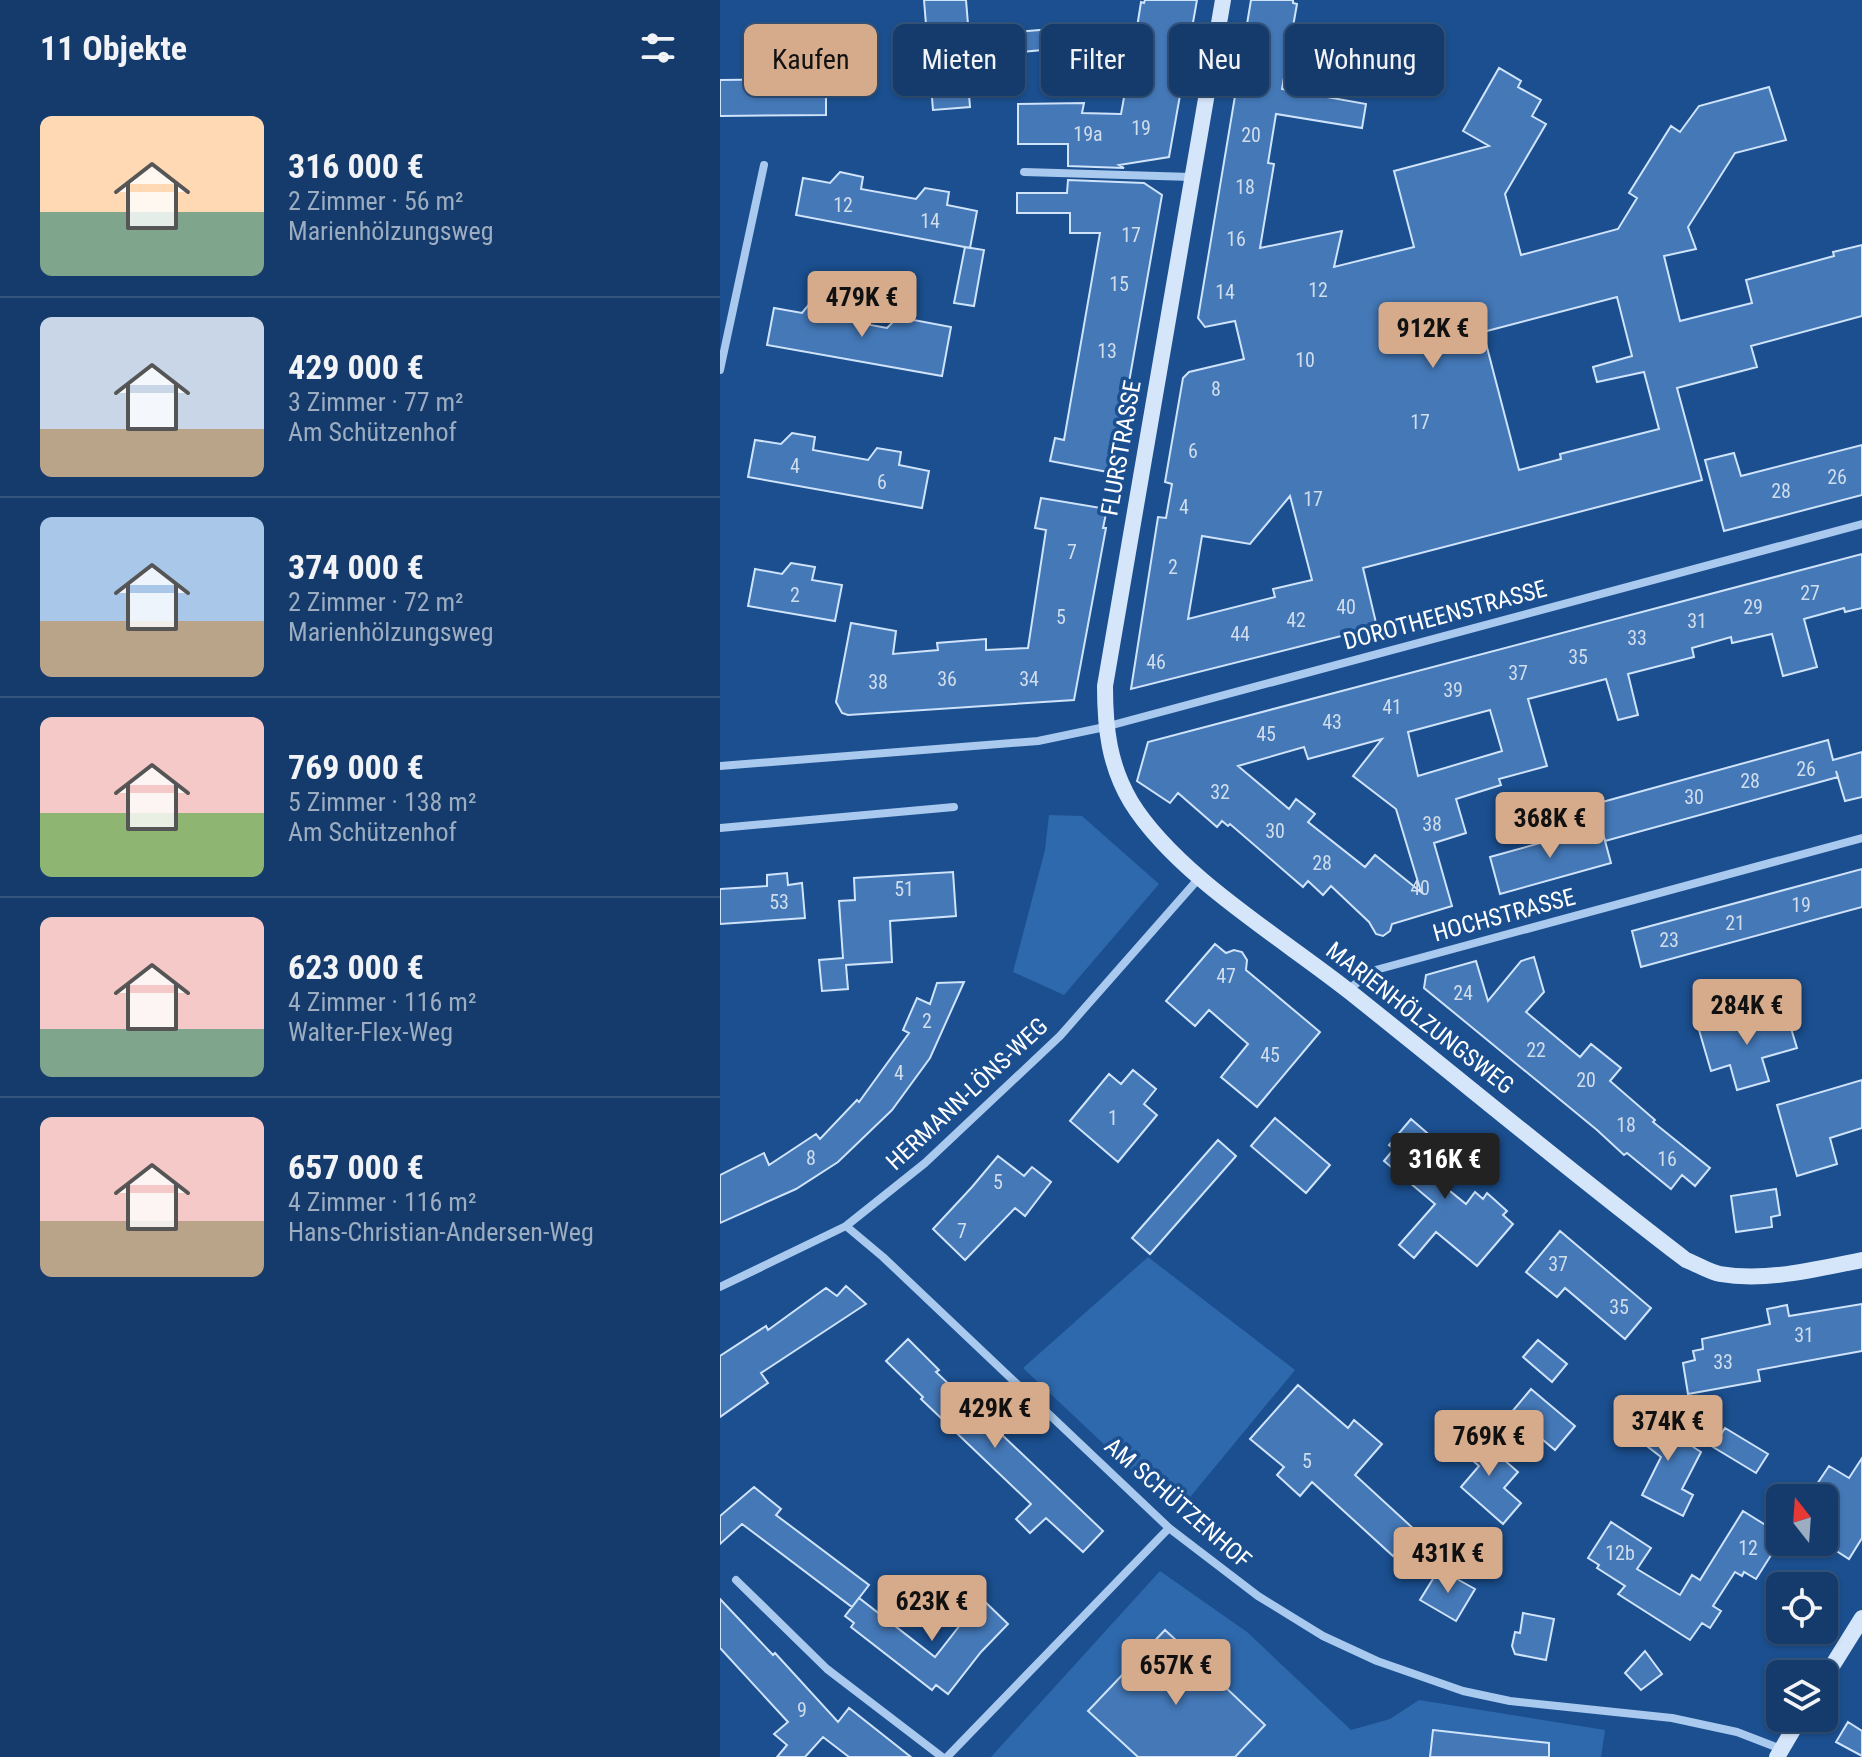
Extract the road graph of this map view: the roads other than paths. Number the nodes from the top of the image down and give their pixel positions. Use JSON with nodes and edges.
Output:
{"nodes":[{"id":1,"x":1223,"y":0,"type":"edge"},
{"id":2,"x":764,"y":165,"type":"dead end"},
{"id":3,"x":1024,"y":172,"type":"dead end"},
{"id":4,"x":1192,"y":177,"type":"junction"},
{"id":5,"x":720,"y":370,"type":"edge"},
{"id":6,"x":1862,"y":524,"type":"edge"},
{"id":7,"x":1105,"y":727,"type":"junction"},
{"id":8,"x":720,"y":766,"type":"edge"},
{"id":9,"x":954,"y":807,"type":"dead end"},
{"id":10,"x":720,"y":828,"type":"edge"},
{"id":11,"x":1862,"y":838,"type":"edge"},
{"id":12,"x":1200,"y":877,"type":"junction"},
{"id":13,"x":1347,"y":990,"type":"junction"},
{"id":14,"x":846,"y":1226,"type":"junction"},
{"id":15,"x":1862,"y":1260,"type":"edge"},
{"id":16,"x":720,"y":1287,"type":"edge"},
{"id":17,"x":1169,"y":1528,"type":"junction"},
{"id":18,"x":736,"y":1580,"type":"dead end"},
{"id":19,"x":1862,"y":1618,"type":"edge"},
{"id":20,"x":1836,"y":1660,"type":"edge"},
{"id":21,"x":1792,"y":1732,"type":"edge"},
{"id":22,"x":1779,"y":1753,"type":"edge"},
{"id":23,"x":944,"y":1757,"type":"edge"}],
"edges":[{"from":1,"to":4,"type":"street","name":"FLURSTRASSE"},
{"from":2,"to":5,"type":"street"},
{"from":3,"to":4,"type":"street"},
{"from":4,"to":7,"type":"street","name":"FLURSTRASSE"},
{"from":6,"to":7,"type":"street","name":"DOROTHEENSTRASSE"},
{"from":7,"to":8,"type":"street","name":"DOROTHEENSTRASSE"},
{"from":7,"to":12,"type":"street","name":"MARIENHÖLZUNGSWEG"},
{"from":9,"to":10,"type":"street"},
{"from":11,"to":13,"type":"street","name":"HOCHSTRASSE"},
{"from":12,"to":13,"type":"street","name":"MARIENHÖLZUNGSWEG"},
{"from":12,"to":14,"type":"street","name":"HERMANN-LÖNS-WEG"},
{"from":13,"to":15,"type":"street","name":"MARIENHÖLZUNGSWEG"},
{"from":14,"to":16,"type":"street","name":"HERMANN-LÖNS-WEG"},
{"from":14,"to":17,"type":"street","name":"AM SCHÜTZENHOF"},
{"from":17,"to":22,"type":"street","name":"AM SCHÜTZENHOF"},
{"from":17,"to":23,"type":"street"},
{"from":18,"to":23,"type":"street"},
{"from":19,"to":20,"type":"street"},
{"from":21,"to":22,"type":"street"}]}
